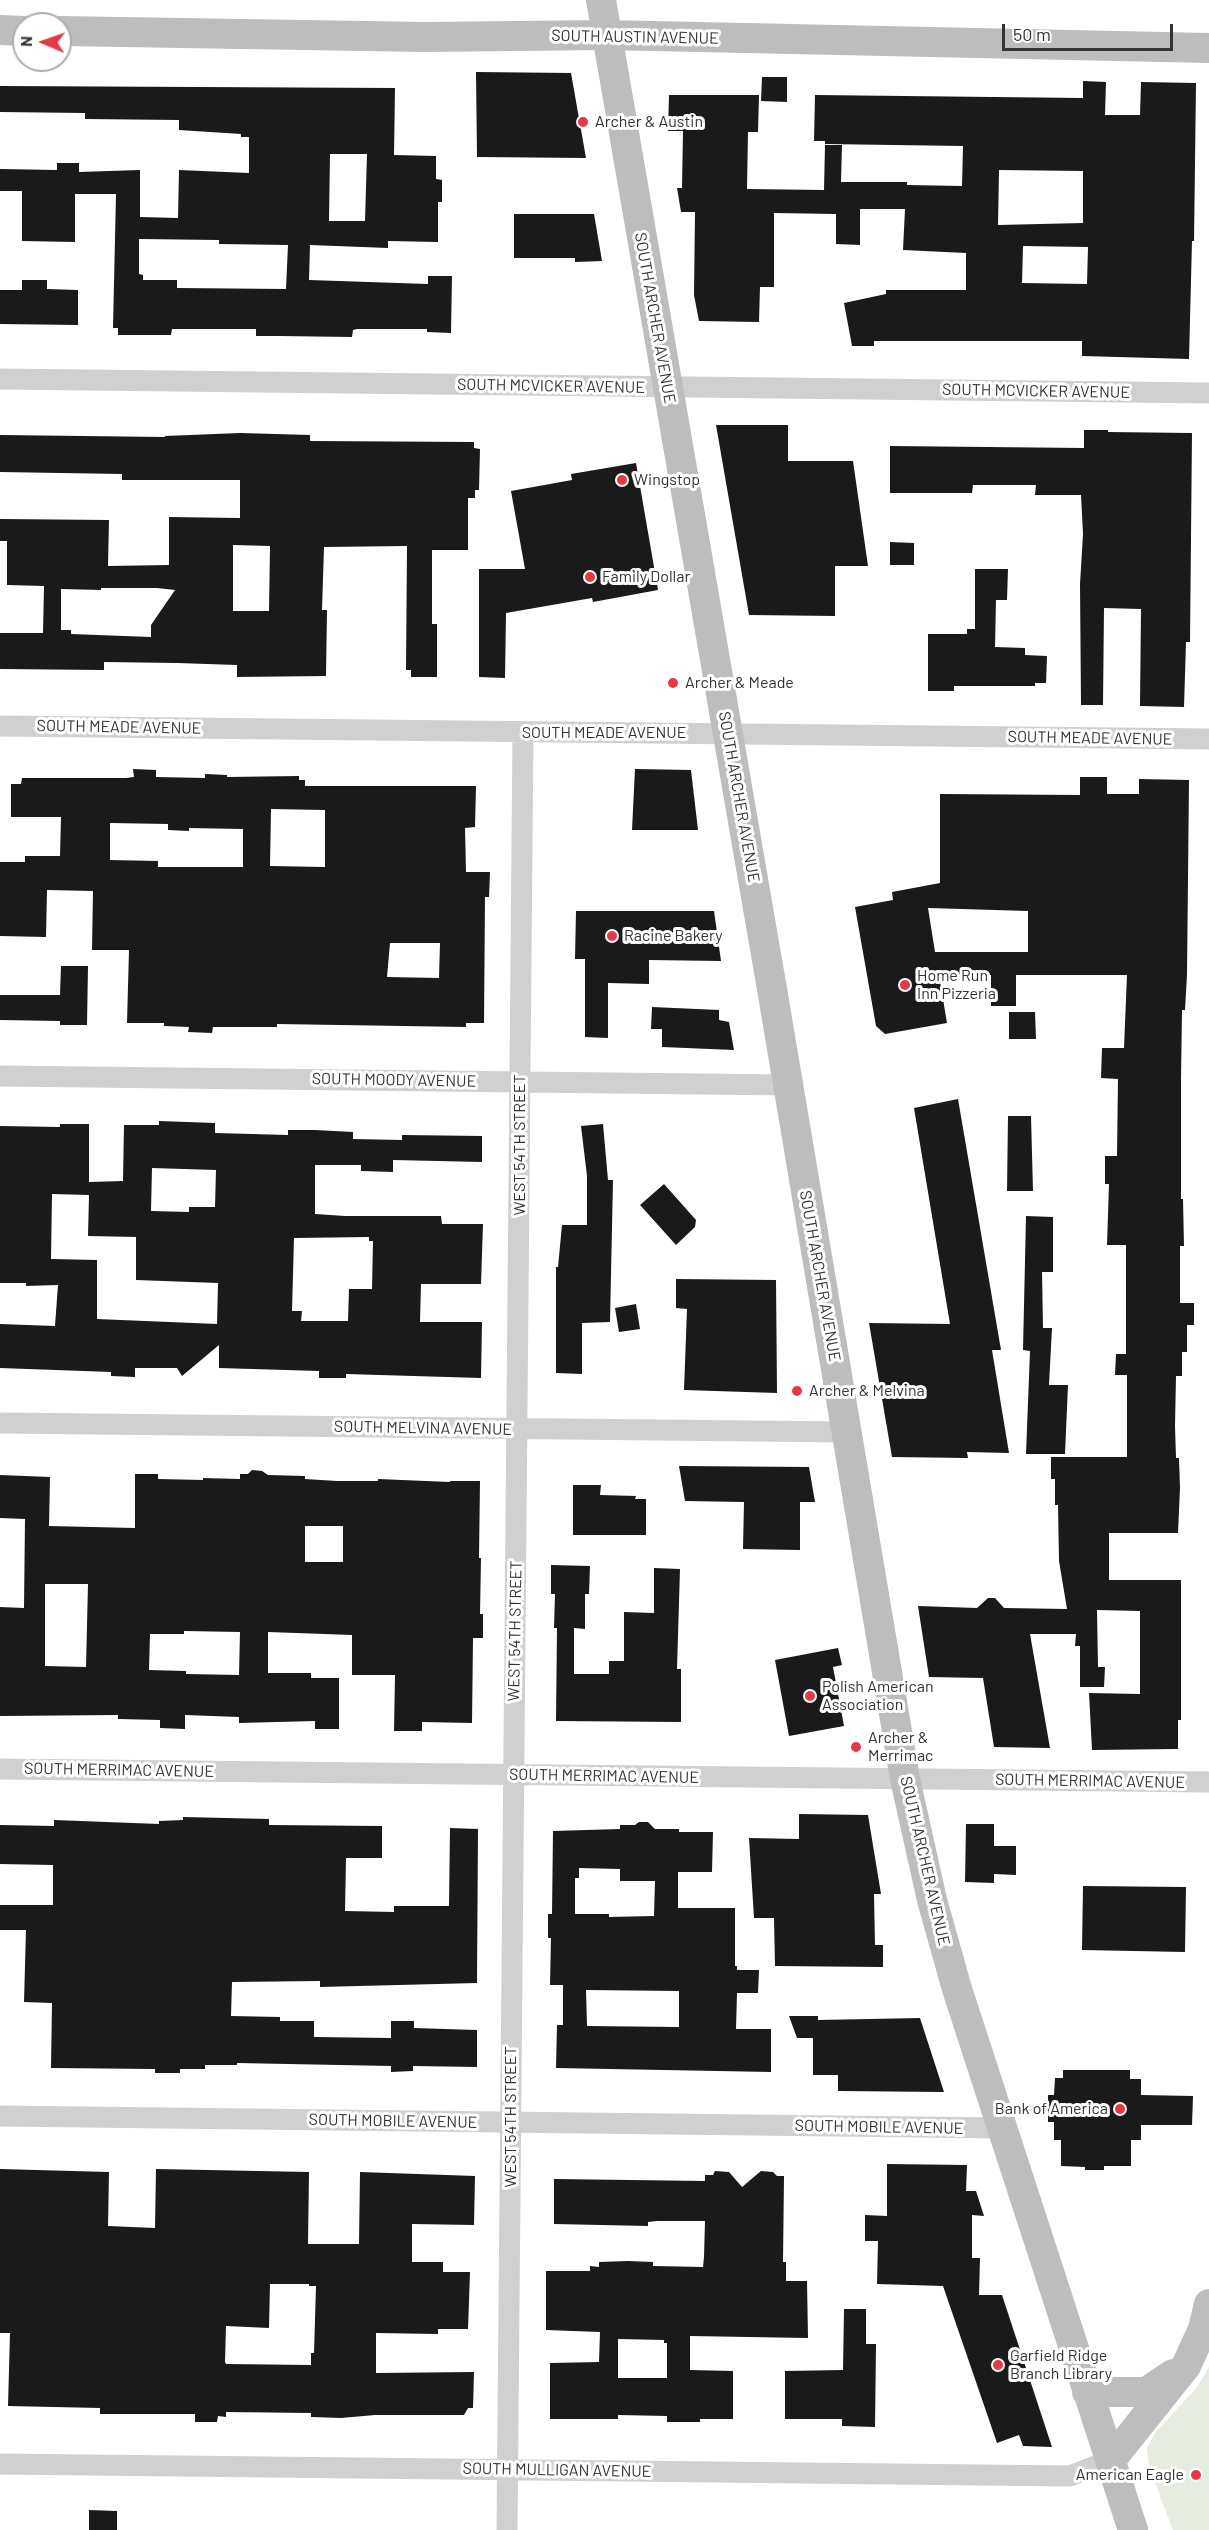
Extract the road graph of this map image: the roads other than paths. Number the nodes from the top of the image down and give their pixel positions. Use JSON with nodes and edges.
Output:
{"nodes":[{"id":1,"x":601,"y":0,"type":"edge"},
{"id":2,"x":72,"y":31,"type":"edge"},
{"id":3,"x":606,"y":35,"type":"junction"},
{"id":4,"x":1209,"y":48,"type":"edge"},
{"id":5,"x":0,"y":379,"type":"edge"},
{"id":6,"x":667,"y":387,"type":"junction"},
{"id":7,"x":1209,"y":393,"type":"edge"},
{"id":8,"x":0,"y":726,"type":"edge"},
{"id":9,"x":523,"y":733,"type":"junction"},
{"id":10,"x":727,"y":734,"type":"junction"},
{"id":11,"x":1209,"y":739,"type":"edge"},
{"id":12,"x":0,"y":1076,"type":"edge"},
{"id":13,"x":520,"y":1081,"type":"junction"},
{"id":14,"x":788,"y":1085,"type":"junction"},
{"id":15,"x":0,"y":1423,"type":"edge"},
{"id":16,"x":518,"y":1429,"type":"junction"},
{"id":17,"x":846,"y":1432,"type":"junction"},
{"id":18,"x":0,"y":1769,"type":"edge"},
{"id":19,"x":514,"y":1775,"type":"junction"},
{"id":20,"x":905,"y":1779,"type":"junction"},
{"id":21,"x":1209,"y":1782,"type":"edge"},
{"id":22,"x":0,"y":2116,"type":"edge"},
{"id":23,"x":511,"y":2122,"type":"junction"},
{"id":24,"x":1002,"y":2128,"type":"junction"},
{"id":25,"x":1209,"y":2304,"type":"edge"},
{"id":26,"x":1186,"y":2366,"type":"junction"},
{"id":27,"x":1088,"y":2392,"type":"junction"},
{"id":28,"x":1111,"y":2460,"type":"junction"},
{"id":29,"x":0,"y":2464,"type":"edge"},
{"id":30,"x":508,"y":2470,"type":"junction"},
{"id":31,"x":507,"y":2530,"type":"edge"},
{"id":32,"x":1133,"y":2530,"type":"edge"}],
"edges":[{"from":1,"to":3,"type":"main road","name":"SOUTH ARCHER AVENUE"},
{"from":2,"to":3,"type":"main road","name":"SOUTH AUSTIN AVENUE"},
{"from":3,"to":4,"type":"main road","name":"SOUTH AUSTIN AVENUE"},
{"from":3,"to":6,"type":"main road","name":"SOUTH ARCHER AVENUE"},
{"from":5,"to":6,"type":"street","name":"SOUTH MCVICKER AVENUE"},
{"from":6,"to":7,"type":"street","name":"SOUTH MCVICKER AVENUE"},
{"from":6,"to":10,"type":"main road","name":"SOUTH ARCHER AVENUE"},
{"from":8,"to":9,"type":"street","name":"SOUTH MEADE AVENUE"},
{"from":9,"to":10,"type":"street","name":"SOUTH MEADE AVENUE"},
{"from":9,"to":13,"type":"street","name":"WEST 54TH STREET"},
{"from":10,"to":11,"type":"street","name":"SOUTH MEADE AVENUE"},
{"from":10,"to":14,"type":"main road","name":"SOUTH ARCHER AVENUE"},
{"from":12,"to":13,"type":"street","name":"SOUTH MOODY AVENUE"},
{"from":13,"to":14,"type":"street","name":"SOUTH MOODY AVENUE"},
{"from":13,"to":16,"type":"street","name":"WEST 54TH STREET"},
{"from":14,"to":17,"type":"main road","name":"SOUTH ARCHER AVENUE"},
{"from":15,"to":16,"type":"street","name":"SOUTH MELVINA AVENUE"},
{"from":16,"to":17,"type":"street","name":"SOUTH MELVINA AVENUE"},
{"from":16,"to":19,"type":"street","name":"WEST 54TH STREET"},
{"from":17,"to":20,"type":"main road","name":"SOUTH ARCHER AVENUE"},
{"from":18,"to":19,"type":"street","name":"SOUTH MERRIMAC AVENUE"},
{"from":19,"to":20,"type":"street","name":"SOUTH MERRIMAC AVENUE"},
{"from":19,"to":23,"type":"street","name":"WEST 54TH STREET"},
{"from":20,"to":21,"type":"street","name":"SOUTH MERRIMAC AVENUE"},
{"from":20,"to":24,"type":"main road","name":"SOUTH ARCHER AVENUE"},
{"from":22,"to":23,"type":"street","name":"SOUTH MOBILE AVENUE"},
{"from":23,"to":24,"type":"street","name":"SOUTH MOBILE AVENUE"},
{"from":23,"to":30,"type":"street","name":"WEST 54TH STREET"},
{"from":24,"to":27,"type":"main road","name":"SOUTH ARCHER AVENUE"},
{"from":25,"to":26,"type":"main road"},
{"from":26,"to":27,"type":"main road"},
{"from":26,"to":28,"type":"main road"},
{"from":27,"to":28,"type":"main road","name":"SOUTH ARCHER AVENUE"},
{"from":28,"to":30,"type":"street","name":"SOUTH MULLIGAN AVENUE"},
{"from":28,"to":32,"type":"main road","name":"SOUTH ARCHER AVENUE"},
{"from":29,"to":30,"type":"street","name":"SOUTH MULLIGAN AVENUE"},
{"from":30,"to":31,"type":"street","name":"WEST 54TH STREET"}]}
